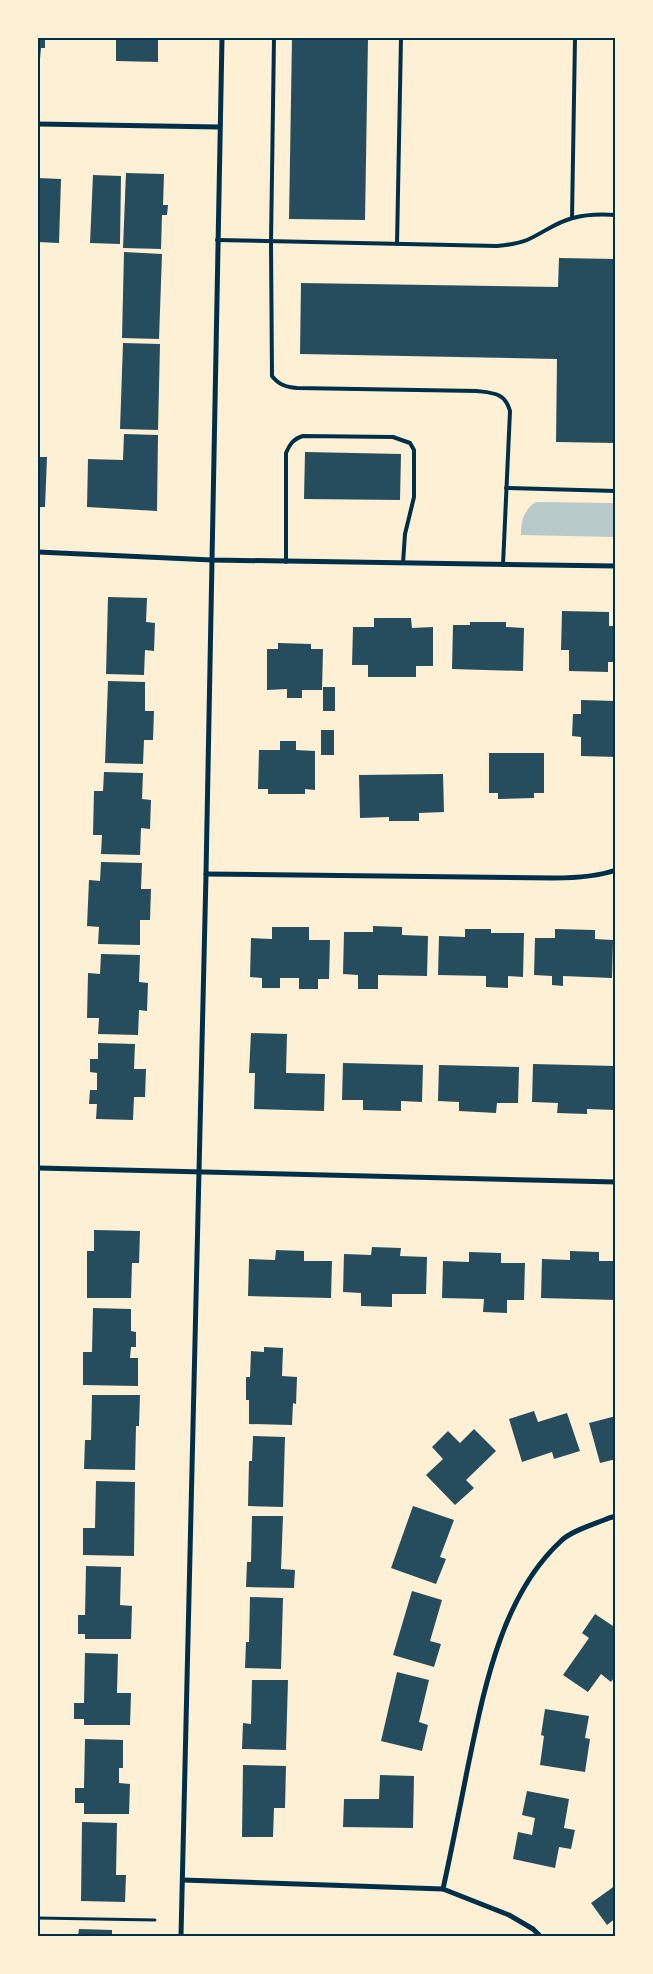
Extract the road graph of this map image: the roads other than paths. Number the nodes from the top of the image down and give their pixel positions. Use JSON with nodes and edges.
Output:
{"nodes":[{"id":1,"x":222,"y":38,"type":"edge"},
{"id":2,"x":274,"y":38,"type":"edge"},
{"id":3,"x":401,"y":38,"type":"edge"},
{"id":4,"x":575,"y":38,"type":"edge"},
{"id":5,"x":38,"y":124,"type":"edge"},
{"id":6,"x":219,"y":127,"type":"junction"},
{"id":7,"x":616,"y":215,"type":"edge"},
{"id":8,"x":572,"y":218,"type":"junction"},
{"id":9,"x":217,"y":240,"type":"junction"},
{"id":10,"x":271,"y":242,"type":"junction"},
{"id":11,"x":398,"y":244,"type":"junction"},
{"id":12,"x":506,"y":488,"type":"junction"},
{"id":13,"x":616,"y":491,"type":"edge"},
{"id":14,"x":38,"y":552,"type":"edge"},
{"id":15,"x":212,"y":560,"type":"junction"},
{"id":16,"x":286,"y":562,"type":"junction"},
{"id":17,"x":403,"y":563,"type":"junction"},
{"id":18,"x":503,"y":565,"type":"junction"},
{"id":19,"x":616,"y":566,"type":"edge"},
{"id":20,"x":616,"y":870,"type":"edge"},
{"id":21,"x":206,"y":874,"type":"junction"},
{"id":22,"x":38,"y":1168,"type":"edge"},
{"id":23,"x":198,"y":1172,"type":"junction"},
{"id":24,"x":616,"y":1182,"type":"edge"},
{"id":25,"x":616,"y":1516,"type":"edge"},
{"id":26,"x":183,"y":1880,"type":"junction"},
{"id":27,"x":443,"y":1889,"type":"junction"},
{"id":28,"x":181,"y":1936,"type":"edge"},
{"id":29,"x":540,"y":1936,"type":"edge"}],
"edges":[{"from":1,"to":6,"type":"street"},
{"from":2,"to":10,"type":"lane"},
{"from":3,"to":11,"type":"lane"},
{"from":4,"to":8,"type":"lane"},
{"from":5,"to":6,"type":"street"},
{"from":6,"to":9,"type":"street"},
{"from":7,"to":8,"type":"lane"},
{"from":8,"to":11,"type":"lane"},
{"from":9,"to":10,"type":"lane"},
{"from":9,"to":15,"type":"street"},
{"from":10,"to":11,"type":"lane"},
{"from":10,"to":12,"type":"lane"},
{"from":12,"to":13,"type":"lane"},
{"from":12,"to":18,"type":"lane"},
{"from":14,"to":15,"type":"street"},
{"from":15,"to":16,"type":"street"},
{"from":15,"to":21,"type":"street"},
{"from":16,"to":17,"type":"street"},
{"from":16,"to":17,"type":"lane"},
{"from":17,"to":18,"type":"street"},
{"from":18,"to":19,"type":"street"},
{"from":20,"to":21,"type":"street"},
{"from":21,"to":23,"type":"street"},
{"from":22,"to":23,"type":"street"},
{"from":23,"to":24,"type":"street"},
{"from":23,"to":26,"type":"street"},
{"from":25,"to":27,"type":"street"},
{"from":26,"to":27,"type":"street"},
{"from":26,"to":28,"type":"street"},
{"from":27,"to":29,"type":"street"}]}
